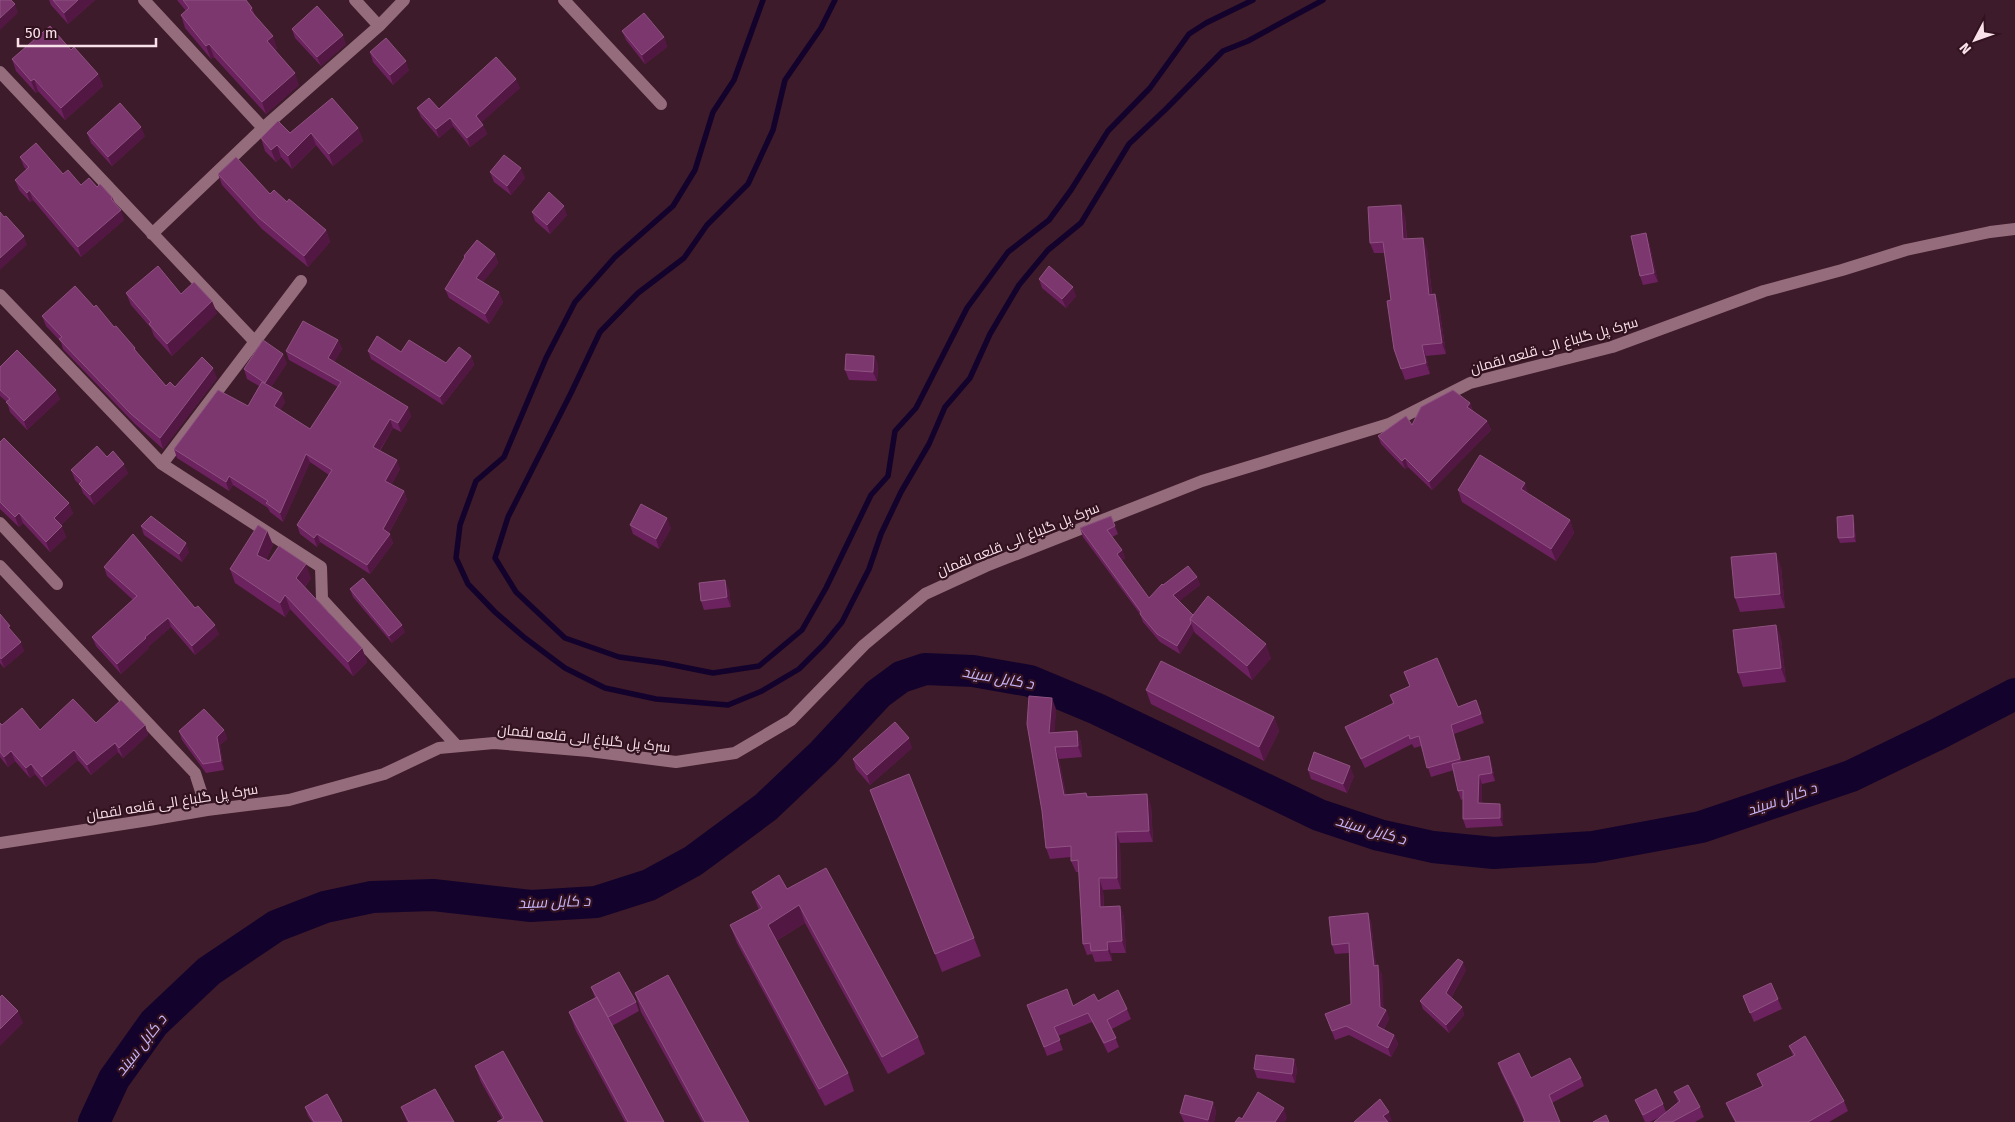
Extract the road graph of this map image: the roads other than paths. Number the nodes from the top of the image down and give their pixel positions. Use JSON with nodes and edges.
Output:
{"nodes":[{"id":1,"x":144,"y":0,"type":"edge"},
{"id":2,"x":355,"y":0,"type":"edge"},
{"id":3,"x":404,"y":0,"type":"edge"},
{"id":4,"x":564,"y":0,"type":"edge"},
{"id":5,"x":379,"y":26,"type":"junction"},
{"id":6,"x":0,"y":72,"type":"edge"},
{"id":7,"x":661,"y":104,"type":"dead end"},
{"id":8,"x":263,"y":128,"type":"junction"},
{"id":9,"x":2015,"y":229,"type":"edge"},
{"id":10,"x":152,"y":234,"type":"junction"},
{"id":11,"x":301,"y":281,"type":"dead end"},
{"id":12,"x":0,"y":295,"type":"edge"},
{"id":13,"x":254,"y":342,"type":"junction"},
{"id":14,"x":162,"y":464,"type":"junction"},
{"id":15,"x":0,"y":523,"type":"edge"},
{"id":16,"x":0,"y":566,"type":"edge"},
{"id":17,"x":57,"y":584,"type":"dead end"},
{"id":18,"x":457,"y":746,"type":"junction"},
{"id":19,"x":207,"y":810,"type":"junction"},
{"id":20,"x":0,"y":844,"type":"edge"}],
"edges":[{"from":1,"to":8,"type":"street"},
{"from":2,"to":5,"type":"street"},
{"from":3,"to":5,"type":"street"},
{"from":4,"to":7,"type":"street"},
{"from":5,"to":8,"type":"street"},
{"from":6,"to":10,"type":"street"},
{"from":8,"to":10,"type":"street"},
{"from":9,"to":18,"type":"street","name":"سرک پل گلباغ الی قلعه لقمان"},
{"from":10,"to":13,"type":"street"},
{"from":11,"to":13,"type":"street"},
{"from":12,"to":14,"type":"street"},
{"from":13,"to":14,"type":"street"},
{"from":14,"to":18,"type":"street"},
{"from":15,"to":17,"type":"street"},
{"from":16,"to":19,"type":"street"},
{"from":18,"to":19,"type":"street","name":"سرک پل گلباغ الی قلعه لقمان"},
{"from":19,"to":20,"type":"street","name":"سرک پل گلباغ الی قلعه لقمان"}]}
